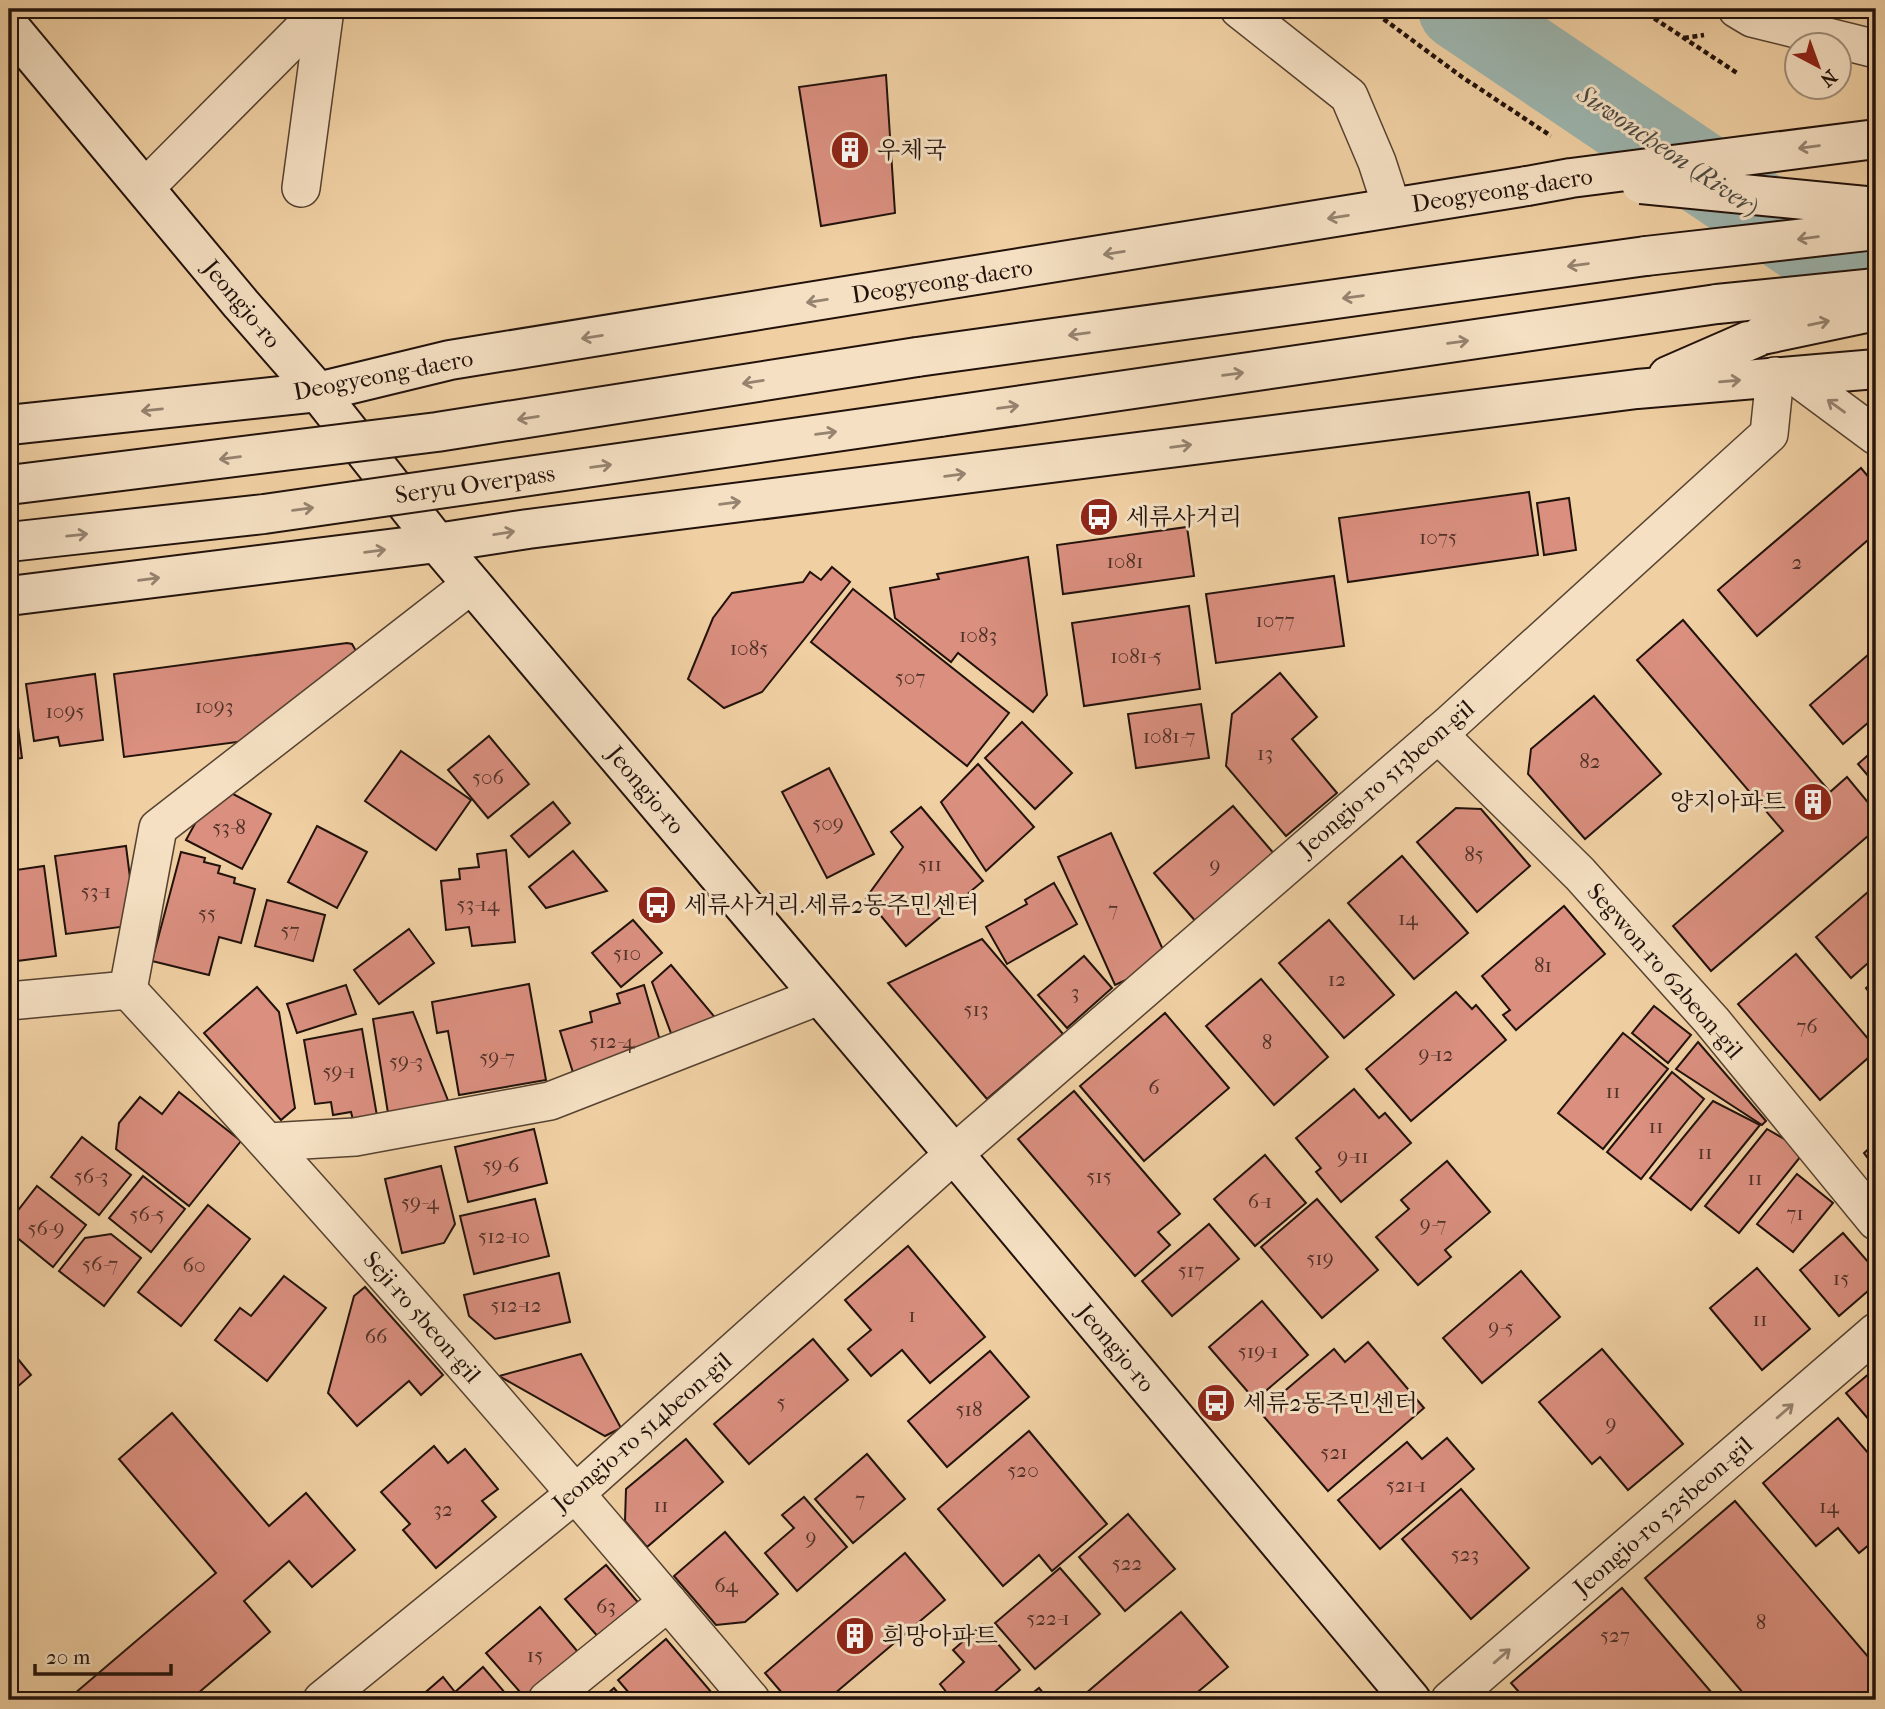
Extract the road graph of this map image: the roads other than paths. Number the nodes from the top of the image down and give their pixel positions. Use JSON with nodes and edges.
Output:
{"nodes":[{"id":1,"x":324,"y":9,"type":"edge"},
{"id":2,"x":1239,"y":9,"type":"edge"},
{"id":3,"x":1737,"y":9,"type":"edge"},
{"id":4,"x":9,"y":26,"type":"edge"},
{"id":5,"x":1876,"y":49,"type":"edge"},
{"id":6,"x":1876,"y":139,"type":"edge"},
{"id":7,"x":1571,"y":178,"type":"junction"},
{"id":8,"x":145,"y":188,"type":"junction"},
{"id":9,"x":301,"y":188,"type":"dead end"},
{"id":10,"x":1876,"y":207,"type":"edge"},
{"id":11,"x":1392,"y":208,"type":"junction"},
{"id":12,"x":1876,"y":230,"type":"edge"},
{"id":13,"x":1876,"y":288,"type":"edge"},
{"id":14,"x":1876,"y":311,"type":"edge"},
{"id":15,"x":1876,"y":369,"type":"edge"},
{"id":16,"x":1795,"y":376,"type":"junction"},
{"id":17,"x":1637,"y":389,"type":"junction"},
{"id":18,"x":318,"y":392,"type":"junction"},
{"id":19,"x":9,"y":425,"type":"edge"},
{"id":20,"x":1876,"y":436,"type":"edge"},
{"id":21,"x":9,"y":485,"type":"edge"},
{"id":22,"x":9,"y":542,"type":"edge"},
{"id":23,"x":437,"y":543,"type":"junction"},
{"id":24,"x":472,"y":584,"type":"junction"},
{"id":25,"x":9,"y":596,"type":"edge"},
{"id":26,"x":1438,"y":734,"type":"junction"},
{"id":27,"x":128,"y":990,"type":"junction"},
{"id":28,"x":819,"y":996,"type":"junction"},
{"id":29,"x":9,"y":1001,"type":"edge"},
{"id":30,"x":268,"y":1142,"type":"junction"},
{"id":31,"x":954,"y":1154,"type":"junction"},
{"id":32,"x":1876,"y":1221,"type":"edge"},
{"id":33,"x":1876,"y":1332,"type":"edge"},
{"id":34,"x":576,"y":1493,"type":"junction"},
{"id":35,"x":668,"y":1602,"type":"junction"},
{"id":36,"x":322,"y":1700,"type":"edge"},
{"id":37,"x":547,"y":1700,"type":"edge"},
{"id":38,"x":751,"y":1700,"type":"edge"},
{"id":39,"x":1411,"y":1700,"type":"edge"},
{"id":40,"x":1450,"y":1700,"type":"edge"}],
"edges":[{"from":1,"to":8,"type":"street"},
{"from":1,"to":9,"type":"street"},
{"from":2,"to":11,"type":"street"},
{"from":3,"to":5,"type":"street"},
{"from":4,"to":8,"type":"main road","name":"Jeongjo-ro"},
{"from":6,"to":7,"type":"main road","name":"Deogyeong-daero","one_way":true,"bridge":true},
{"from":7,"to":10,"type":"main road","bridge":true},
{"from":7,"to":11,"type":"main road","name":"Deogyeong-daero","bridge":true},
{"from":8,"to":18,"type":"main road","name":"Jeongjo-ro"},
{"from":11,"to":18,"type":"main road","name":"Deogyeong-daero","one_way":true},
{"from":12,"to":21,"type":"main road","one_way":true,"bridge":true},
{"from":22,"to":13,"type":"main road","name":"Seryu Overpass","one_way":true,"bridge":true},
{"from":17,"to":14,"type":"main road","one_way":true,"bridge":true},
{"from":15,"to":16,"type":"main road"},
{"from":17,"to":16,"type":"main road","one_way":true},
{"from":20,"to":16,"type":"street","one_way":true},
{"from":16,"to":26,"type":"street","name":"Jeongjo-ro 513beon-gil"},
{"from":23,"to":17,"type":"main road","one_way":true},
{"from":18,"to":19,"type":"main road","name":"Deogyeong-daero","one_way":true},
{"from":18,"to":23,"type":"main road","name":"Jeongjo-ro"},
{"from":23,"to":24,"type":"main road","name":"Jeongjo-ro"},
{"from":25,"to":23,"type":"main road","one_way":true},
{"from":24,"to":27,"type":"street"},
{"from":24,"to":28,"type":"main road","name":"Jeongjo-ro"},
{"from":26,"to":31,"type":"street","name":"Jeongjo-ro 513beon-gil"},
{"from":26,"to":32,"type":"street","name":"Segwon-ro 62beon-gil"},
{"from":27,"to":29,"type":"street"},
{"from":27,"to":30,"type":"street","name":"Seji-ro 5beon-gil"},
{"from":28,"to":30,"type":"street"},
{"from":28,"to":31,"type":"main road","name":"Jeongjo-ro"},
{"from":30,"to":34,"type":"street","name":"Seji-ro 5beon-gil"},
{"from":31,"to":34,"type":"street","name":"Jeongjo-ro 514beon-gil"},
{"from":31,"to":39,"type":"main road","name":"Jeongjo-ro"},
{"from":40,"to":33,"type":"street","name":"Jeongjo-ro 525beon-gil","one_way":true},
{"from":34,"to":35,"type":"street","name":"Seji-ro 5beon-gil"},
{"from":34,"to":36,"type":"street","name":"Jeongjo-ro 514beon-gil"},
{"from":35,"to":37,"type":"street"},
{"from":35,"to":38,"type":"street","name":"Seji-ro 5beon-gil"}]}
